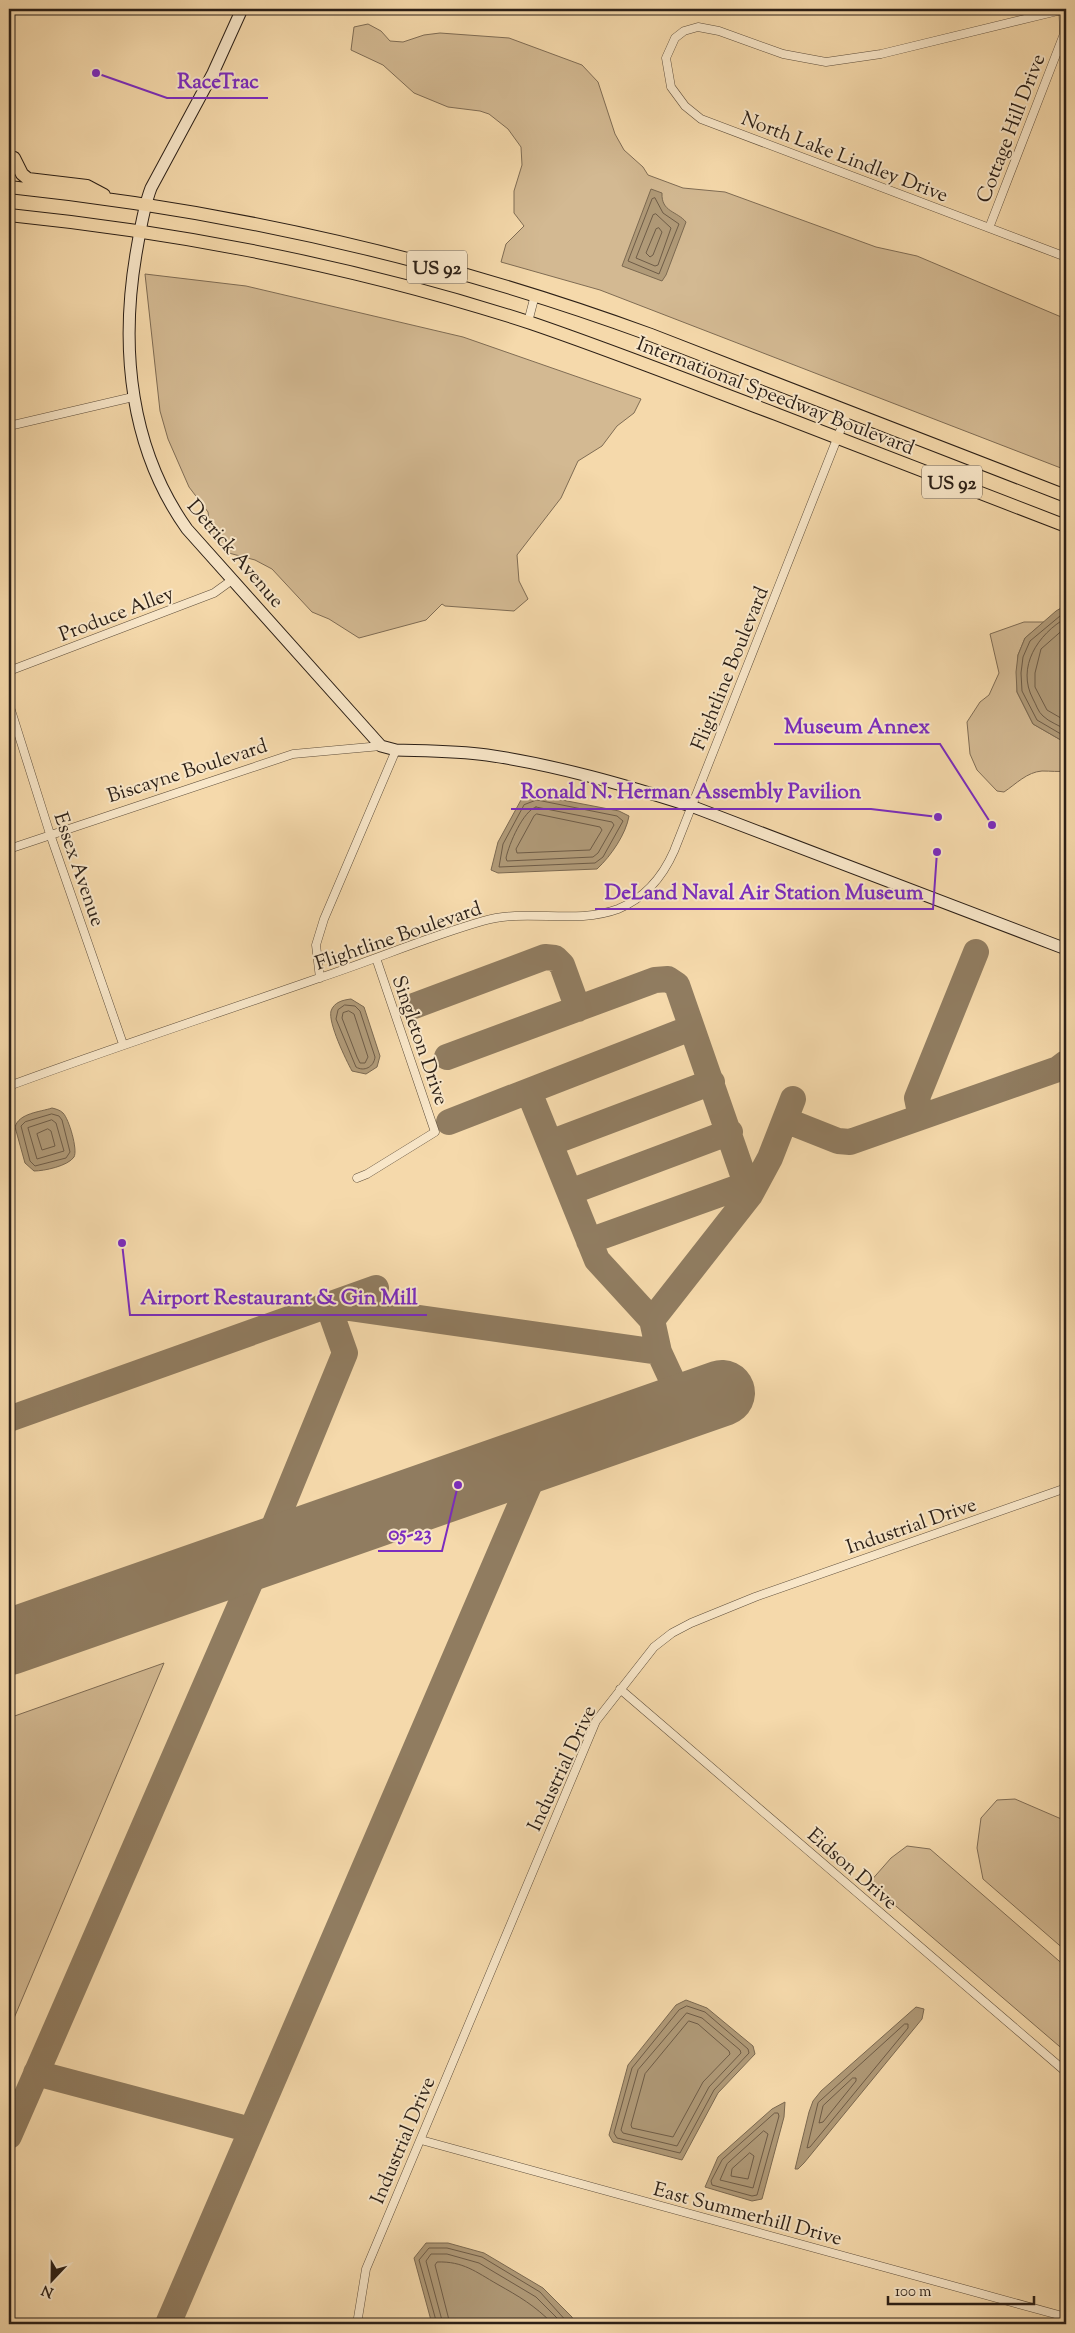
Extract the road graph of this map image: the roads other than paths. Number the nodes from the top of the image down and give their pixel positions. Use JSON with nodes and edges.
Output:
{"nodes":[{"id":1,"x":242,"y":9,"type":"edge"},
{"id":2,"x":1064,"y":9,"type":"edge"},
{"id":3,"x":9,"y":169,"type":"edge"},
{"id":4,"x":9,"y":186,"type":"edge"},
{"id":5,"x":113,"y":199,"type":"junction"},
{"id":6,"x":145,"y":204,"type":"junction"},
{"id":7,"x":9,"y":215,"type":"edge"},
{"id":8,"x":989,"y":228,"type":"junction"},
{"id":9,"x":140,"y":231,"type":"junction"},
{"id":10,"x":1066,"y":257,"type":"edge"},
{"id":11,"x":535,"y":296,"type":"junction"},
{"id":12,"x":528,"y":322,"type":"junction"},
{"id":13,"x":133,"y":397,"type":"junction"},
{"id":14,"x":848,"y":411,"type":"junction"},
{"id":15,"x":9,"y":426,"type":"edge"},
{"id":16,"x":837,"y":438,"type":"junction"},
{"id":17,"x":1066,"y":496,"type":"edge"},
{"id":18,"x":1066,"y":526,"type":"edge"},
{"id":19,"x":232,"y":580,"type":"junction"},
{"id":20,"x":9,"y":671,"type":"edge"},
{"id":21,"x":9,"y":704,"type":"edge"},
{"id":22,"x":381,"y":746,"type":"junction"},
{"id":23,"x":396,"y":750,"type":"junction"},
{"id":24,"x":691,"y":806,"type":"junction"},
{"id":25,"x":50,"y":834,"type":"junction"},
{"id":26,"x":9,"y":849,"type":"edge"},
{"id":27,"x":1066,"y":949,"type":"edge"},
{"id":28,"x":376,"y":958,"type":"junction"},
{"id":29,"x":320,"y":978,"type":"junction"},
{"id":30,"x":123,"y":1044,"type":"junction"},
{"id":31,"x":9,"y":1086,"type":"edge"},
{"id":32,"x":357,"y":1178,"type":"dead end"},
{"id":33,"x":1066,"y":1488,"type":"edge"},
{"id":34,"x":620,"y":1689,"type":"junction"},
{"id":35,"x":1066,"y":2072,"type":"edge"},
{"id":36,"x":421,"y":2140,"type":"junction"},
{"id":37,"x":1066,"y":2317,"type":"edge"},
{"id":38,"x":358,"y":2324,"type":"edge"}],
"edges":[{"from":1,"to":6,"type":"street","name":"Detrick Avenue"},
{"from":2,"to":8,"type":"street","name":"Cottage Hill Drive"},
{"from":2,"to":8,"type":"street","name":"North Lake Lindley Drive"},
{"from":3,"to":5,"type":"main road"},
{"from":4,"to":5,"type":"main road","name":"International Speedway Boulevard","number":"US 92"},
{"from":5,"to":6,"type":"main road","name":"International Speedway Boulevard","number":"US 92"},
{"from":6,"to":9,"type":"street","name":"Detrick Avenue"},
{"from":6,"to":11,"type":"main road","name":"International Speedway Boulevard","number":"US 92"},
{"from":7,"to":9,"type":"main road","name":"International Speedway Boulevard","number":"US 92"},
{"from":8,"to":10,"type":"street","name":"North Lake Lindley Drive"},
{"from":9,"to":12,"type":"main road","name":"International Speedway Boulevard","number":"US 92"},
{"from":9,"to":13,"type":"street","name":"Detrick Avenue"},
{"from":11,"to":12,"type":"street"},
{"from":11,"to":14,"type":"main road","name":"International Speedway Boulevard","number":"US 92"},
{"from":12,"to":16,"type":"main road","name":"International Speedway Boulevard","number":"US 92"},
{"from":13,"to":15,"type":"street"},
{"from":13,"to":19,"type":"street","name":"Detrick Avenue"},
{"from":14,"to":16,"type":"street","name":"Flightline Boulevard"},
{"from":14,"to":17,"type":"main road","name":"International Speedway Boulevard","number":"US 92"},
{"from":16,"to":18,"type":"main road","name":"International Speedway Boulevard","number":"US 92"},
{"from":16,"to":24,"type":"street","name":"Flightline Boulevard"},
{"from":19,"to":20,"type":"street","name":"Produce Alley"},
{"from":19,"to":22,"type":"street","name":"Detrick Avenue"},
{"from":21,"to":25,"type":"street","name":"Essex Avenue"},
{"from":22,"to":23,"type":"street"},
{"from":22,"to":25,"type":"street","name":"Biscayne Boulevard"},
{"from":23,"to":24,"type":"street"},
{"from":23,"to":29,"type":"street"},
{"from":24,"to":27,"type":"street"},
{"from":24,"to":28,"type":"street","name":"Flightline Boulevard"},
{"from":25,"to":26,"type":"street","name":"Biscayne Boulevard"},
{"from":25,"to":30,"type":"street","name":"Essex Avenue"},
{"from":28,"to":29,"type":"street","name":"Flightline Boulevard"},
{"from":28,"to":32,"type":"street","name":"Singleton Drive"},
{"from":29,"to":30,"type":"street","name":"Flightline Boulevard"},
{"from":30,"to":31,"type":"street","name":"Flightline Boulevard"},
{"from":33,"to":34,"type":"street","name":"Industrial Drive"},
{"from":34,"to":35,"type":"street","name":"Eidson Drive"},
{"from":34,"to":36,"type":"street","name":"Industrial Drive"},
{"from":36,"to":37,"type":"street","name":"East Summerhill Drive"},
{"from":36,"to":38,"type":"street","name":"Industrial Drive"}]}
